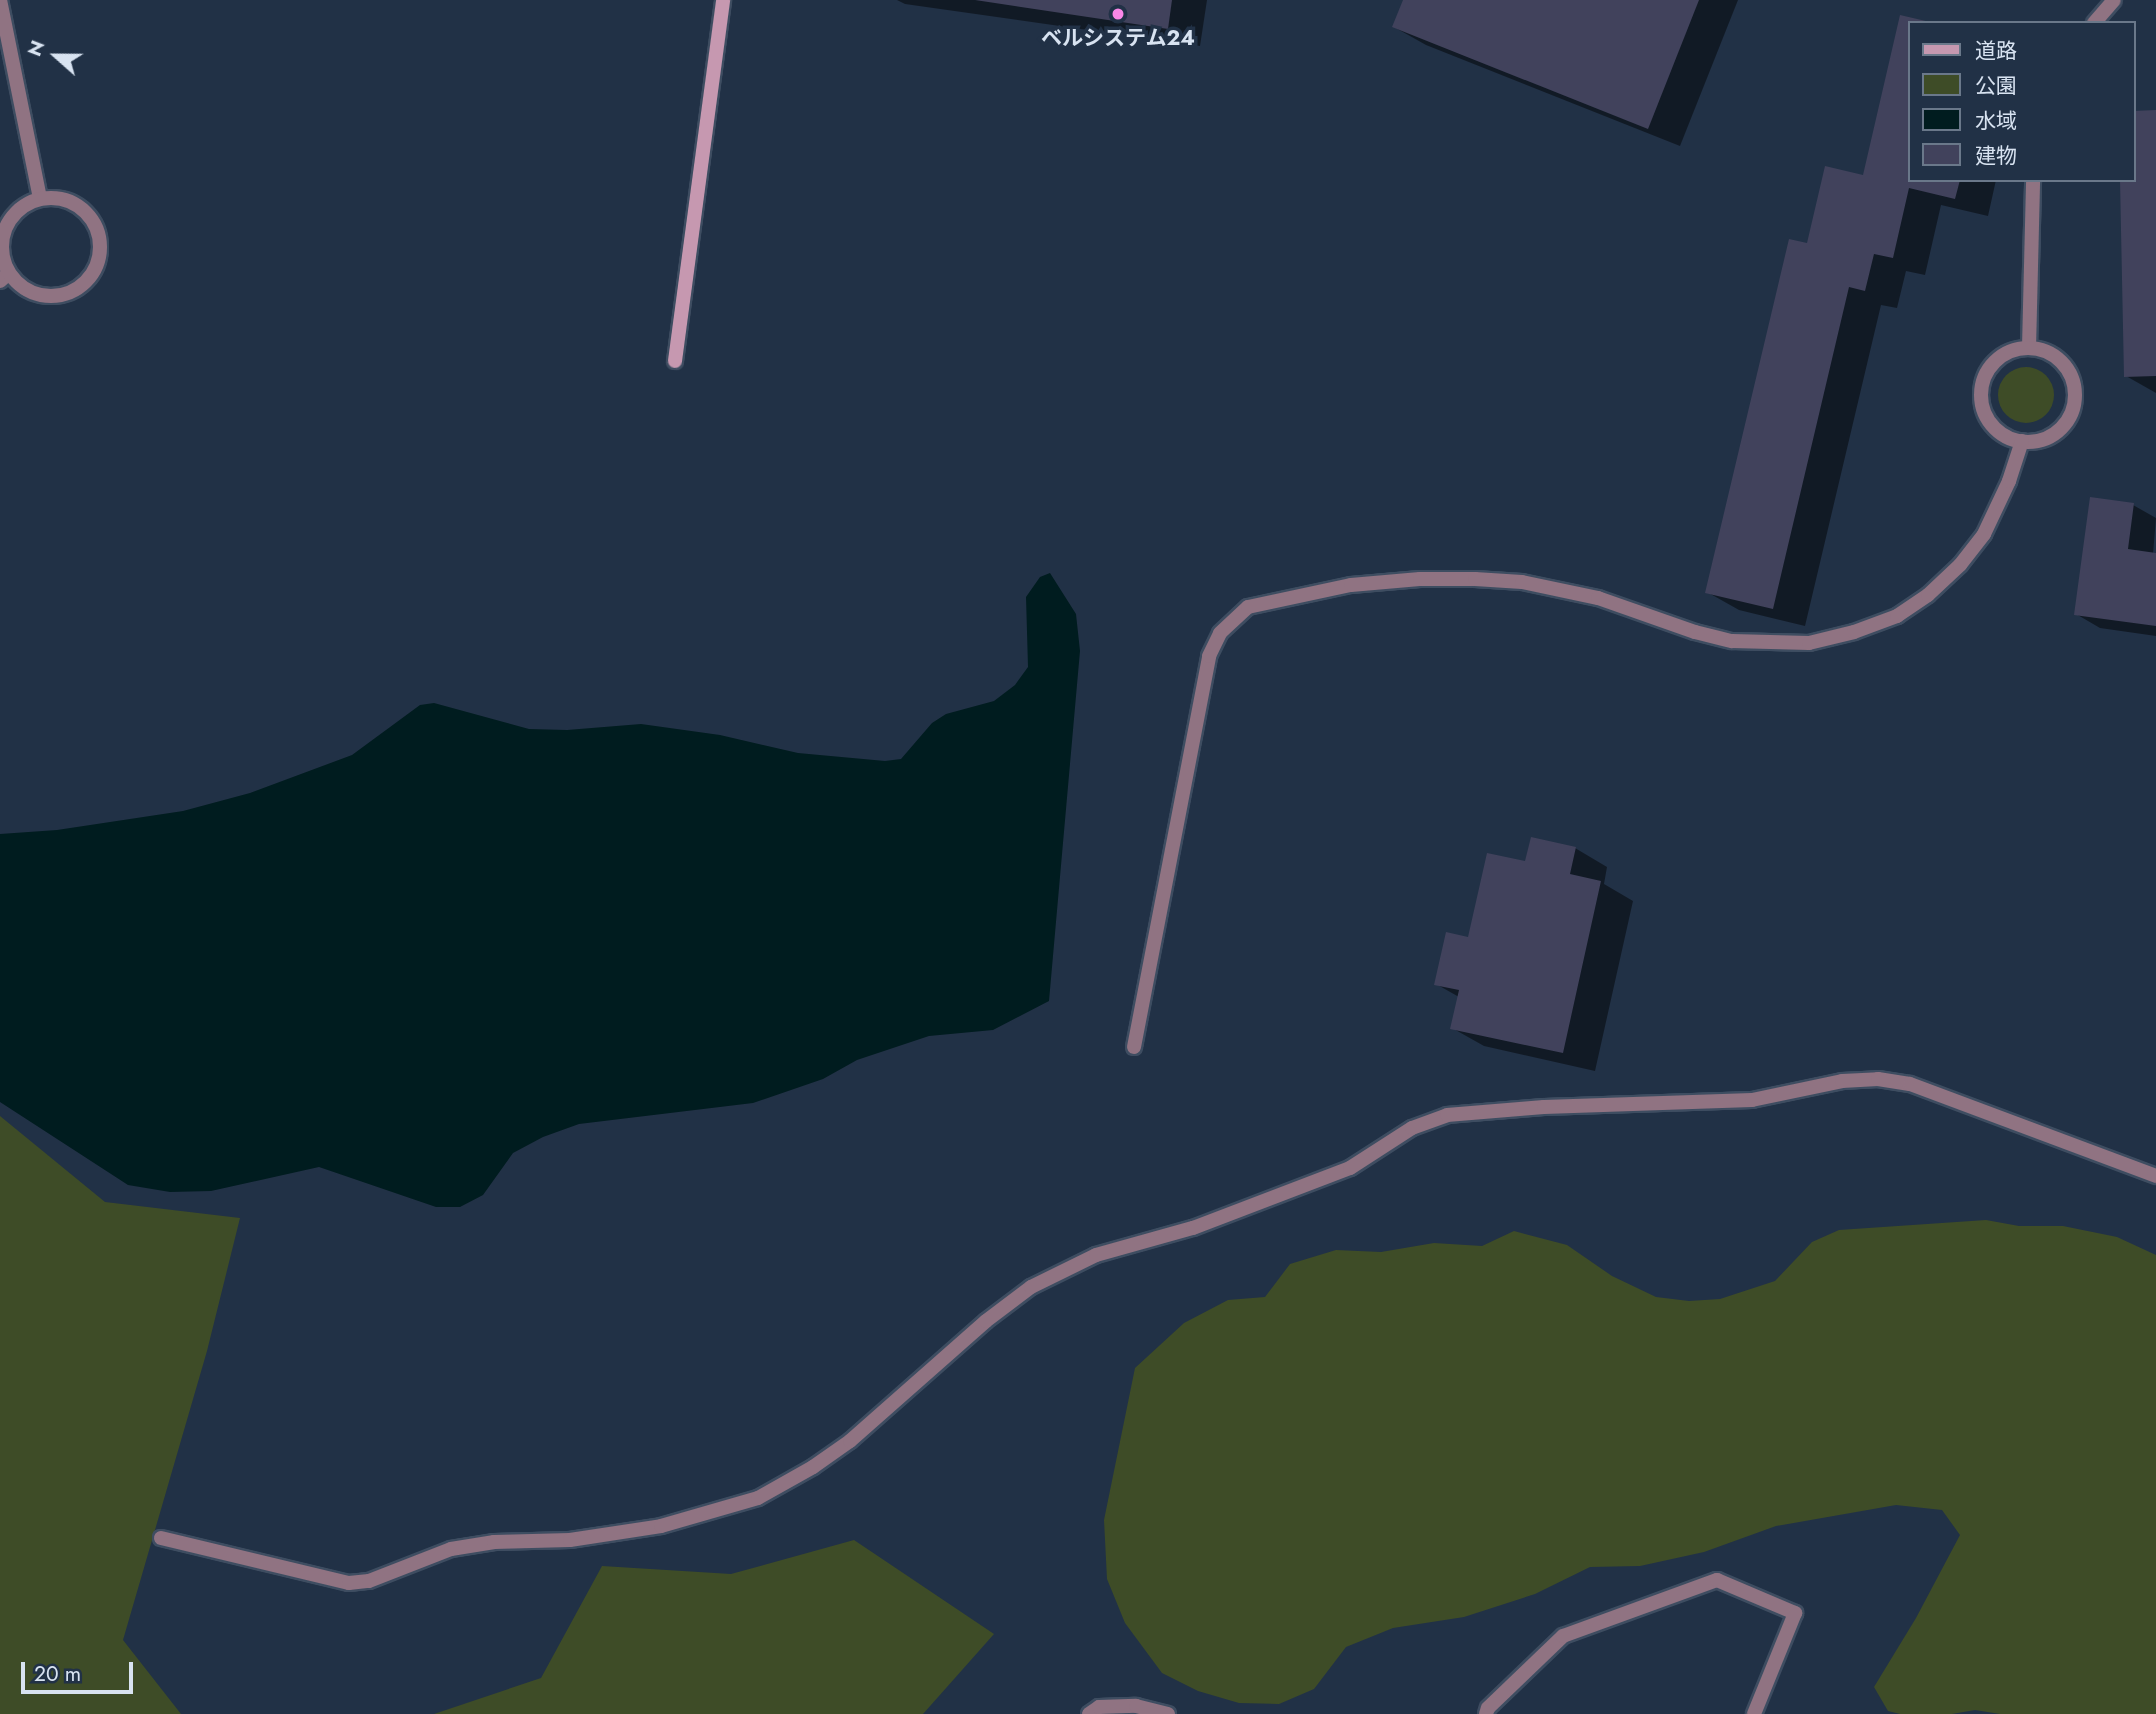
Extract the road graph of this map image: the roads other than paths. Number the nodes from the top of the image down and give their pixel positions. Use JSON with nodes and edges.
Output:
{"nodes":[{"id":1,"x":0,"y":0,"type":"edge"},
{"id":2,"x":723,"y":0,"type":"edge"},
{"id":3,"x":2114,"y":0,"type":"edge"},
{"id":4,"x":2096,"y":21,"type":"edge"},
{"id":5,"x":2033,"y":182,"type":"edge"},
{"id":6,"x":40,"y":199,"type":"junction"},
{"id":7,"x":4,"y":277,"type":"edge"},
{"id":8,"x":2029,"y":348,"type":"junction"},
{"id":9,"x":675,"y":361,"type":"dead end"},
{"id":10,"x":2022,"y":441,"type":"junction"},
{"id":11,"x":1134,"y":1047,"type":"dead end"},
{"id":12,"x":2156,"y":1176,"type":"edge"},
{"id":13,"x":162,"y":1538,"type":"dead end"},
{"id":14,"x":1089,"y":1714,"type":"edge"},
{"id":15,"x":1168,"y":1714,"type":"edge"},
{"id":16,"x":1486,"y":1714,"type":"edge"},
{"id":17,"x":1754,"y":1714,"type":"edge"}],
"edges":[{"from":1,"to":6,"type":"street"},
{"from":2,"to":9,"type":"street"},
{"from":3,"to":4,"type":"street"},
{"from":5,"to":8,"type":"street"},
{"from":6,"to":7,"type":"street"},
{"from":6,"to":7,"type":"street"},
{"from":8,"to":10,"type":"street"},
{"from":8,"to":10,"type":"street"},
{"from":10,"to":11,"type":"street"},
{"from":12,"to":13,"type":"street"},
{"from":14,"to":15,"type":"street"},
{"from":16,"to":17,"type":"street"}]}
